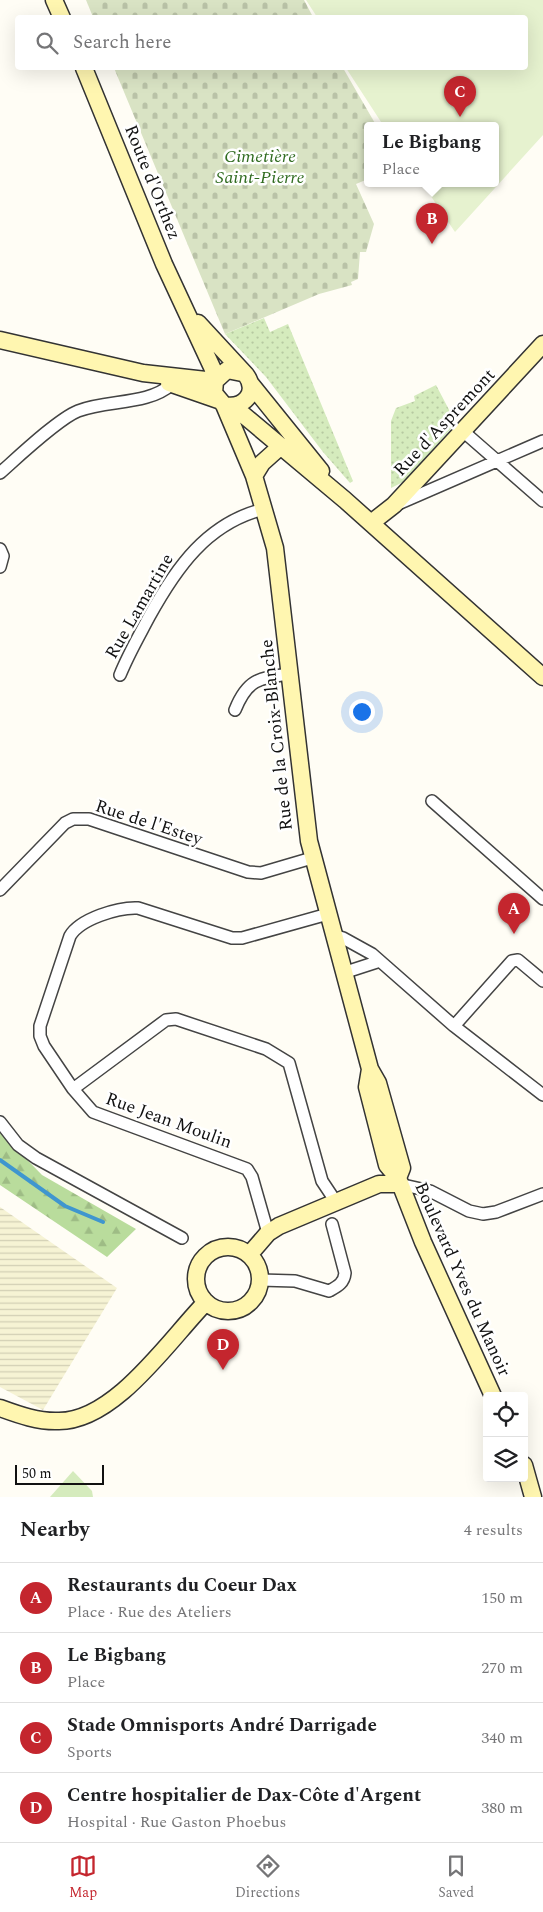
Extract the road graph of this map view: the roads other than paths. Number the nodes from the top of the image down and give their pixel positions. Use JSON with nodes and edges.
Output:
{"nodes":[{"id":1,"x":54,"y":0,"type":"edge"},
{"id":2,"x":61,"y":15,"type":"edge"},
{"id":3,"x":85,"y":70,"type":"edge"},
{"id":4,"x":187,"y":311,"type":"junction"},
{"id":5,"x":0,"y":340,"type":"edge"},
{"id":6,"x":543,"y":344,"type":"edge"},
{"id":7,"x":144,"y":374,"type":"junction"},
{"id":8,"x":216,"y":380,"type":"junction"},
{"id":9,"x":172,"y":384,"type":"junction"},
{"id":10,"x":247,"y":384,"type":"junction"},
{"id":11,"x":225,"y":404,"type":"junction"},
{"id":12,"x":251,"y":421,"type":"junction"},
{"id":13,"x":464,"y":432,"type":"junction"},
{"id":14,"x":543,"y":441,"type":"edge"},
{"id":15,"x":281,"y":446,"type":"junction"},
{"id":16,"x":497,"y":460,"type":"junction"},
{"id":17,"x":0,"y":473,"type":"edge"},
{"id":18,"x":254,"y":476,"type":"junction"},
{"id":19,"x":345,"y":500,"type":"junction"},
{"id":20,"x":543,"y":501,"type":"edge"},
{"id":21,"x":394,"y":505,"type":"junction"},
{"id":22,"x":264,"y":509,"type":"junction"},
{"id":23,"x":371,"y":523,"type":"junction"},
{"id":24,"x":0,"y":549,"type":"edge"},
{"id":25,"x":0,"y":568,"type":"edge"},
{"id":26,"x":289,"y":674,"type":"junction"},
{"id":27,"x":120,"y":675,"type":"dead end"},
{"id":28,"x":543,"y":677,"type":"edge"},
{"id":29,"x":235,"y":710,"type":"dead end"},
{"id":30,"x":432,"y":801,"type":"dead end"},
{"id":31,"x":312,"y":858,"type":"junction"},
{"id":32,"x":0,"y":890,"type":"edge"},
{"id":33,"x":543,"y":899,"type":"edge"},
{"id":34,"x":328,"y":914,"type":"junction"},
{"id":35,"x":333,"y":935,"type":"junction"},
{"id":36,"x":380,"y":961,"type":"junction"},
{"id":37,"x":344,"y":974,"type":"junction"},
{"id":38,"x":543,"y":981,"type":"edge"},
{"id":39,"x":454,"y":1026,"type":"junction"},
{"id":40,"x":73,"y":1089,"type":"junction"},
{"id":41,"x":543,"y":1095,"type":"edge"},
{"id":42,"x":0,"y":1122,"type":"edge"},
{"id":43,"x":398,"y":1181,"type":"junction"},
{"id":44,"x":543,"y":1194,"type":"edge"},
{"id":45,"x":336,"y":1202,"type":"junction"},
{"id":46,"x":332,"y":1224,"type":"dead end"},
{"id":47,"x":268,"y":1233,"type":"junction"},
{"id":48,"x":182,"y":1238,"type":"dead end"},
{"id":49,"x":249,"y":1255,"type":"junction"},
{"id":50,"x":260,"y":1280,"type":"junction"},
{"id":51,"x":206,"y":1302,"type":"junction"},
{"id":52,"x":491,"y":1392,"type":"edge"},
{"id":53,"x":0,"y":1408,"type":"edge"},
{"id":54,"x":528,"y":1479,"type":"edge"},
{"id":55,"x":533,"y":1497,"type":"edge"}],
"edges":[{"from":1,"to":2,"type":"main road"},
{"from":3,"to":4,"type":"main road","name":"Route d'Orthez"},
{"from":4,"to":8,"type":"main road","name":"Route d'Orthez"},
{"from":4,"to":10,"type":"main road","name":"Route d'Orthez"},
{"from":5,"to":7,"type":"main road"},
{"from":6,"to":13,"type":"main road","name":"Rue d'Aspremont"},
{"from":7,"to":8,"type":"main road"},
{"from":7,"to":9,"type":"main road"},
{"from":8,"to":10,"type":"main road"},
{"from":8,"to":11,"type":"main road"},
{"from":9,"to":11,"type":"main road"},
{"from":9,"to":17,"type":"street"},
{"from":10,"to":11,"type":"main road"},
{"from":10,"to":12,"type":"main road","name":"Rue de la Croix-Blanche"},
{"from":10,"to":19,"type":"main road","name":"Route d'Orthez"},
{"from":11,"to":12,"type":"main road"},
{"from":11,"to":18,"type":"main road","name":"Rue de la Croix-Blanche"},
{"from":12,"to":15,"type":"main road"},
{"from":12,"to":18,"type":"main road","name":"Rue de la Croix-Blanche"},
{"from":13,"to":16,"type":"street"},
{"from":13,"to":21,"type":"main road","name":"Rue d'Aspremont"},
{"from":14,"to":16,"type":"street"},
{"from":15,"to":18,"type":"main road"},
{"from":15,"to":19,"type":"main road"},
{"from":16,"to":20,"type":"street"},
{"from":16,"to":21,"type":"street"},
{"from":18,"to":22,"type":"main road","name":"Rue de la Croix-Blanche"},
{"from":19,"to":23,"type":"main road"},
{"from":21,"to":23,"type":"main road","name":"Rue d'Aspremont"},
{"from":22,"to":26,"type":"main road","name":"Rue de la Croix-Blanche"},
{"from":22,"to":27,"type":"street","name":"Rue Lamartine"},
{"from":23,"to":28,"type":"main road"},
{"from":24,"to":25,"type":"street"},
{"from":26,"to":29,"type":"street"},
{"from":26,"to":31,"type":"main road","name":"Rue de la Croix-Blanche"},
{"from":30,"to":33,"type":"street"},
{"from":31,"to":32,"type":"street","name":"Rue de l'Estey"},
{"from":31,"to":34,"type":"main road","name":"Rue de la Croix-Blanche"},
{"from":34,"to":35,"type":"main road","name":"Rue de la Croix-Blanche"},
{"from":34,"to":40,"type":"street","name":"Rue Jean Moulin"},
{"from":35,"to":36,"type":"street"},
{"from":35,"to":37,"type":"main road","name":"Boulevard Yves du Manoir"},
{"from":36,"to":37,"type":"street"},
{"from":36,"to":39,"type":"street"},
{"from":37,"to":43,"type":"main road","name":"Boulevard Yves du Manoir"},
{"from":38,"to":39,"type":"street"},
{"from":39,"to":41,"type":"street"},
{"from":40,"to":45,"type":"street"},
{"from":40,"to":47,"type":"street","name":"Rue Jean Moulin"},
{"from":42,"to":48,"type":"street"},
{"from":43,"to":44,"type":"street"},
{"from":43,"to":45,"type":"main road"},
{"from":43,"to":52,"type":"main road","name":"Boulevard Yves du Manoir"},
{"from":45,"to":47,"type":"main road"},
{"from":46,"to":50,"type":"street"},
{"from":47,"to":49,"type":"main road"},
{"from":49,"to":50,"type":"main road"},
{"from":49,"to":51,"type":"main road"},
{"from":50,"to":51,"type":"main road"},
{"from":51,"to":53,"type":"main road"},
{"from":54,"to":55,"type":"main road"}]}
